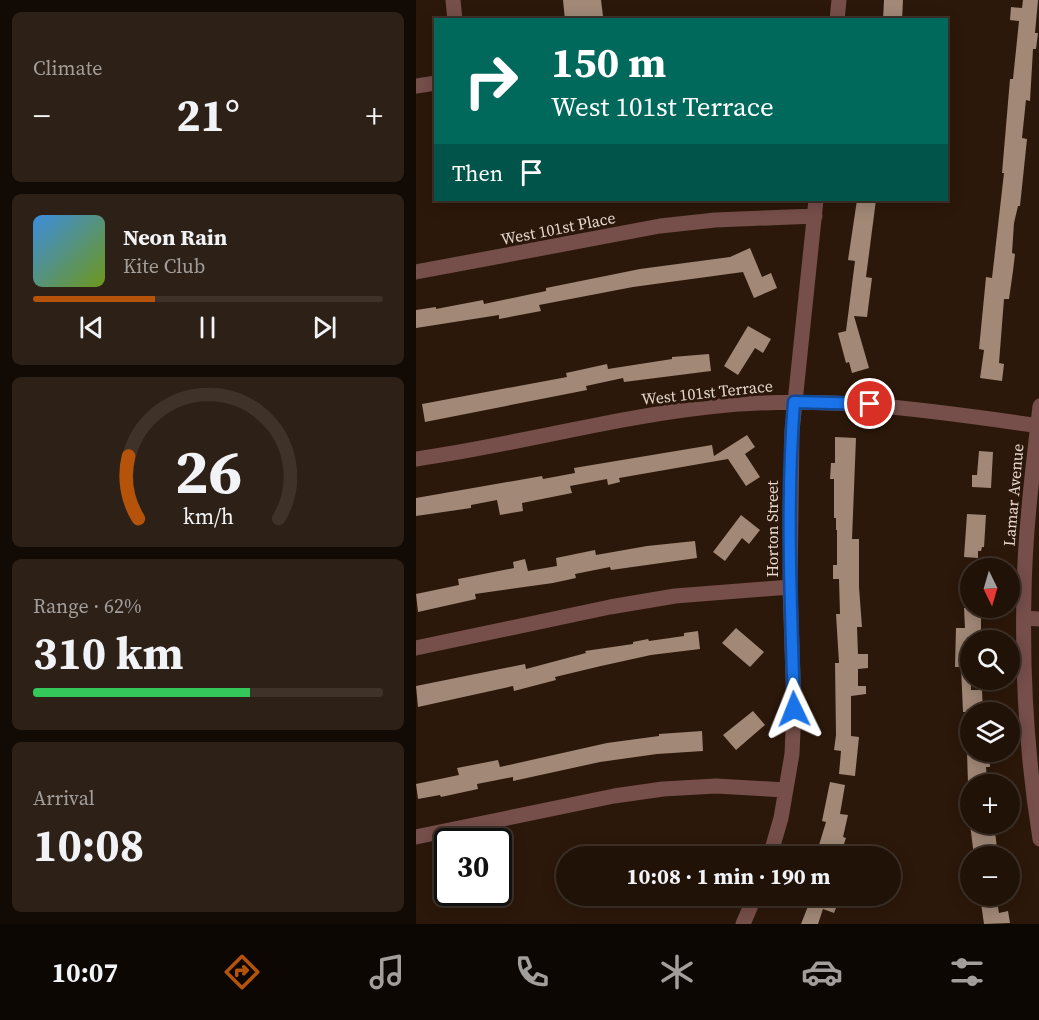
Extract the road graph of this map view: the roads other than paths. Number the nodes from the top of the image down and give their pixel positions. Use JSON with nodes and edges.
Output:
{"nodes":[{"id":1,"x":453,"y":0,"type":"edge"},
{"id":2,"x":839,"y":0,"type":"edge"},
{"id":3,"x":455,"y":18,"type":"edge"},
{"id":4,"x":837,"y":18,"type":"edge"},
{"id":5,"x":434,"y":83,"type":"edge"},
{"id":6,"x":416,"y":86,"type":"edge"},
{"id":7,"x":816,"y":201,"type":"edge"},
{"id":8,"x":815,"y":216,"type":"junction"},
{"id":9,"x":416,"y":272,"type":"edge"},
{"id":10,"x":794,"y":402,"type":"junction"},
{"id":11,"x":1040,"y":406,"type":"edge"},
{"id":12,"x":1038,"y":426,"type":"edge"},
{"id":13,"x":416,"y":459,"type":"edge"},
{"id":14,"x":790,"y":587,"type":"junction"},
{"id":15,"x":1032,"y":618,"type":"edge"},
{"id":16,"x":416,"y":648,"type":"edge"},
{"id":17,"x":786,"y":790,"type":"junction"},
{"id":18,"x":1038,"y":817,"type":"edge"},
{"id":19,"x":416,"y":837,"type":"edge"},
{"id":20,"x":1040,"y":839,"type":"edge"},
{"id":21,"x":772,"y":846,"type":"edge"},
{"id":22,"x":751,"y":906,"type":"edge"},
{"id":23,"x":743,"y":924,"type":"edge"}],
"edges":[{"from":1,"to":3,"type":"street"},
{"from":2,"to":4,"type":"street"},
{"from":5,"to":6,"type":"street"},
{"from":7,"to":8,"type":"street","name":"Horton Street"},
{"from":8,"to":9,"type":"street","name":"West 101st Place"},
{"from":8,"to":10,"type":"street","name":"Horton Street"},
{"from":10,"to":12,"type":"street","name":"West 101st Terrace"},
{"from":10,"to":13,"type":"street","name":"West 101st Terrace"},
{"from":10,"to":14,"type":"street","name":"Horton Street"},
{"from":11,"to":12,"type":"street","name":"Lamar Avenue"},
{"from":12,"to":15,"type":"street","name":"Lamar Avenue"},
{"from":14,"to":16,"type":"street"},
{"from":14,"to":17,"type":"street","name":"Horton Street"},
{"from":15,"to":18,"type":"street","name":"Lamar Avenue"},
{"from":17,"to":19,"type":"street"},
{"from":17,"to":21,"type":"street","name":"Horton Street"},
{"from":18,"to":20,"type":"street","name":"Lamar Avenue"},
{"from":22,"to":23,"type":"street"}]}
